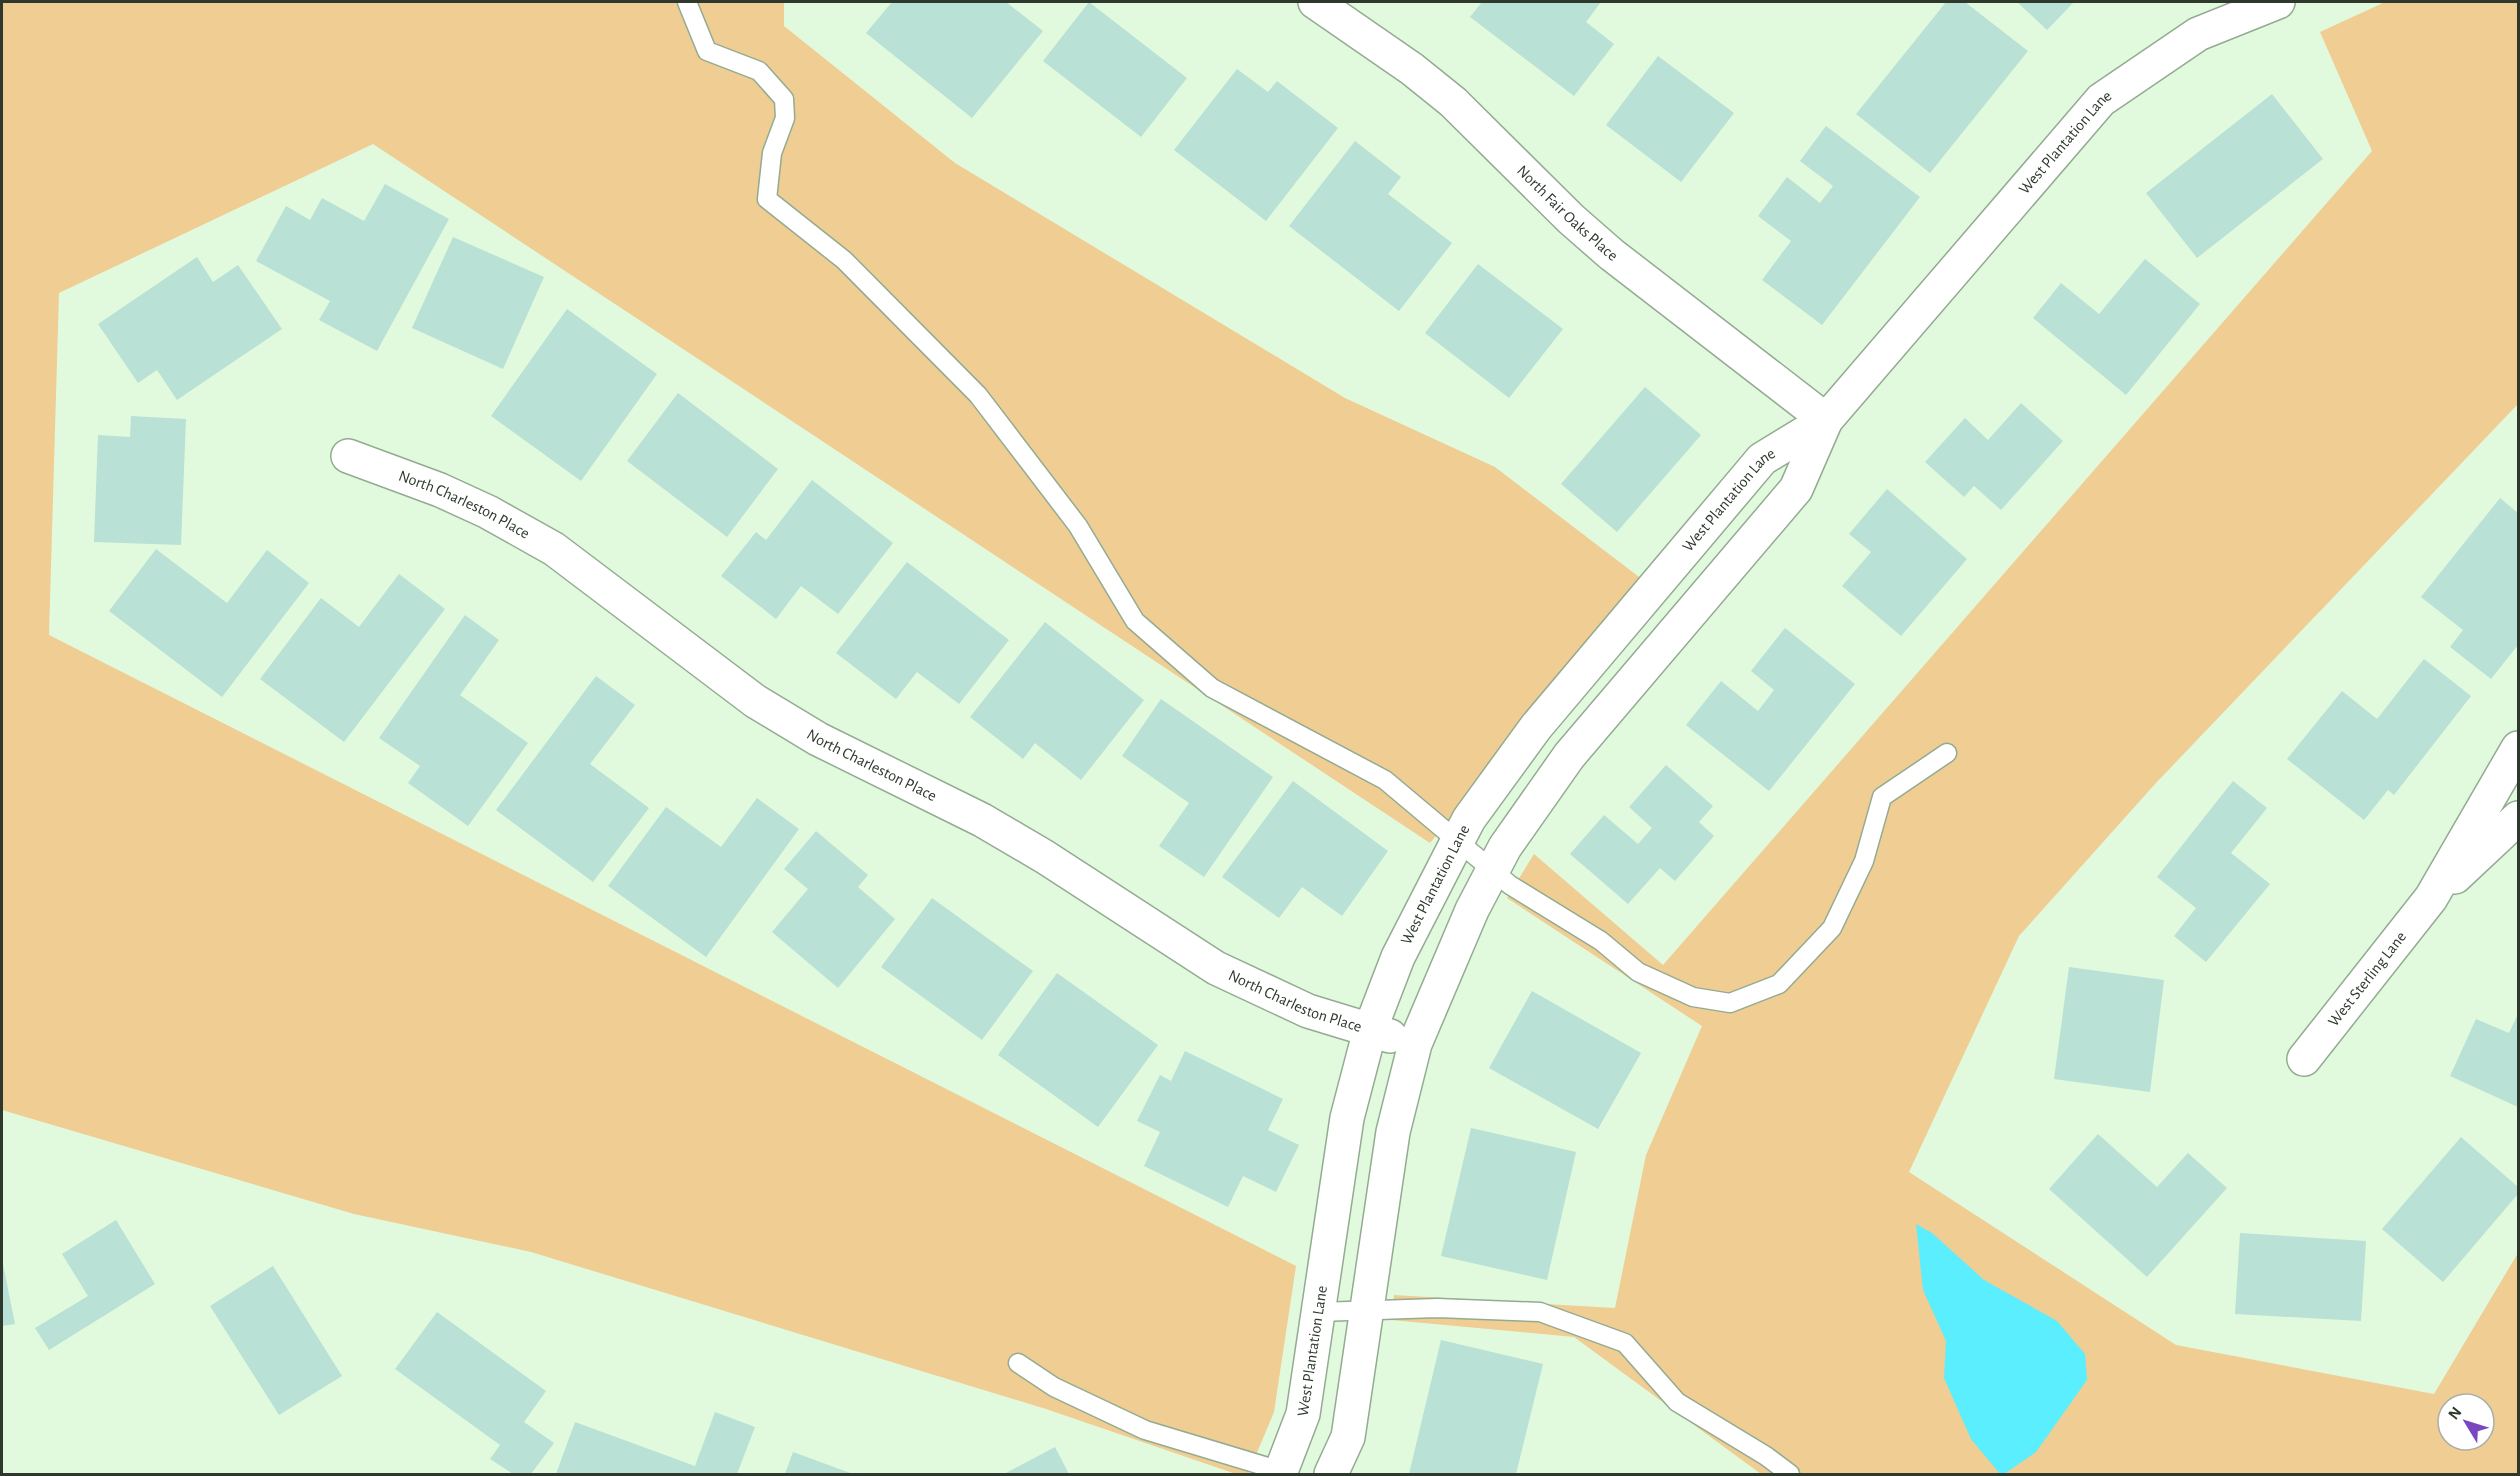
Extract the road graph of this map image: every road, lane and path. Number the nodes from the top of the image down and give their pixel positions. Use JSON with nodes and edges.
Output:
{"nodes":[{"id":1,"x":687,"y":2,"type":"edge"},
{"id":2,"x":1315,"y":2,"type":"edge"},
{"id":3,"x":2278,"y":2,"type":"edge"},
{"id":4,"x":1826,"y":420,"type":"junction"},
{"id":5,"x":348,"y":456,"type":"dead end"},
{"id":6,"x":2518,"y":748,"type":"edge"},
{"id":7,"x":1947,"y":753,"type":"dead end"},
{"id":8,"x":2518,"y":818,"type":"edge"},
{"id":9,"x":1457,"y":842,"type":"junction"},
{"id":10,"x":1492,"y":871,"type":"junction"},
{"id":11,"x":2431,"y":898,"type":"junction"},
{"id":12,"x":1370,"y":1030,"type":"junction"},
{"id":13,"x":1415,"y":1044,"type":"junction"},
{"id":14,"x":2304,"y":1059,"type":"dead end"},
{"id":15,"x":1319,"y":1311,"type":"junction"},
{"id":16,"x":1368,"y":1311,"type":"junction"},
{"id":17,"x":1017,"y":1363,"type":"dead end"},
{"id":18,"x":1281,"y":1473,"type":"edge"},
{"id":19,"x":1331,"y":1474,"type":"edge"},
{"id":20,"x":1790,"y":1474,"type":"edge"}],
"edges":[{"from":1,"to":9,"type":"lane"},
{"from":2,"to":4,"type":"street","name":"North Fair Oaks Place"},
{"from":3,"to":4,"type":"street","name":"West Plantation Lane"},
{"from":4,"to":9,"type":"street","name":"West Plantation Lane"},
{"from":4,"to":10,"type":"street","name":"West Plantation Lane"},
{"from":5,"to":12,"type":"street","name":"North Charleston Place"},
{"from":6,"to":11,"type":"street","name":"West Sterling Lane"},
{"from":7,"to":10,"type":"lane"},
{"from":8,"to":11,"type":"street","name":"West Sterling Lane"},
{"from":9,"to":10,"type":"lane"},
{"from":9,"to":12,"type":"street","name":"West Plantation Lane"},
{"from":10,"to":13,"type":"street","name":"West Plantation Lane"},
{"from":11,"to":14,"type":"street","name":"West Sterling Lane"},
{"from":12,"to":13,"type":"street","name":"North Charleston Place"},
{"from":12,"to":15,"type":"street","name":"West Plantation Lane"},
{"from":13,"to":16,"type":"street","name":"West Plantation Lane"},
{"from":15,"to":16,"type":"lane"},
{"from":15,"to":18,"type":"street","name":"West Plantation Lane"},
{"from":16,"to":19,"type":"street","name":"West Plantation Lane"},
{"from":16,"to":20,"type":"lane"},
{"from":17,"to":18,"type":"lane"}]}
